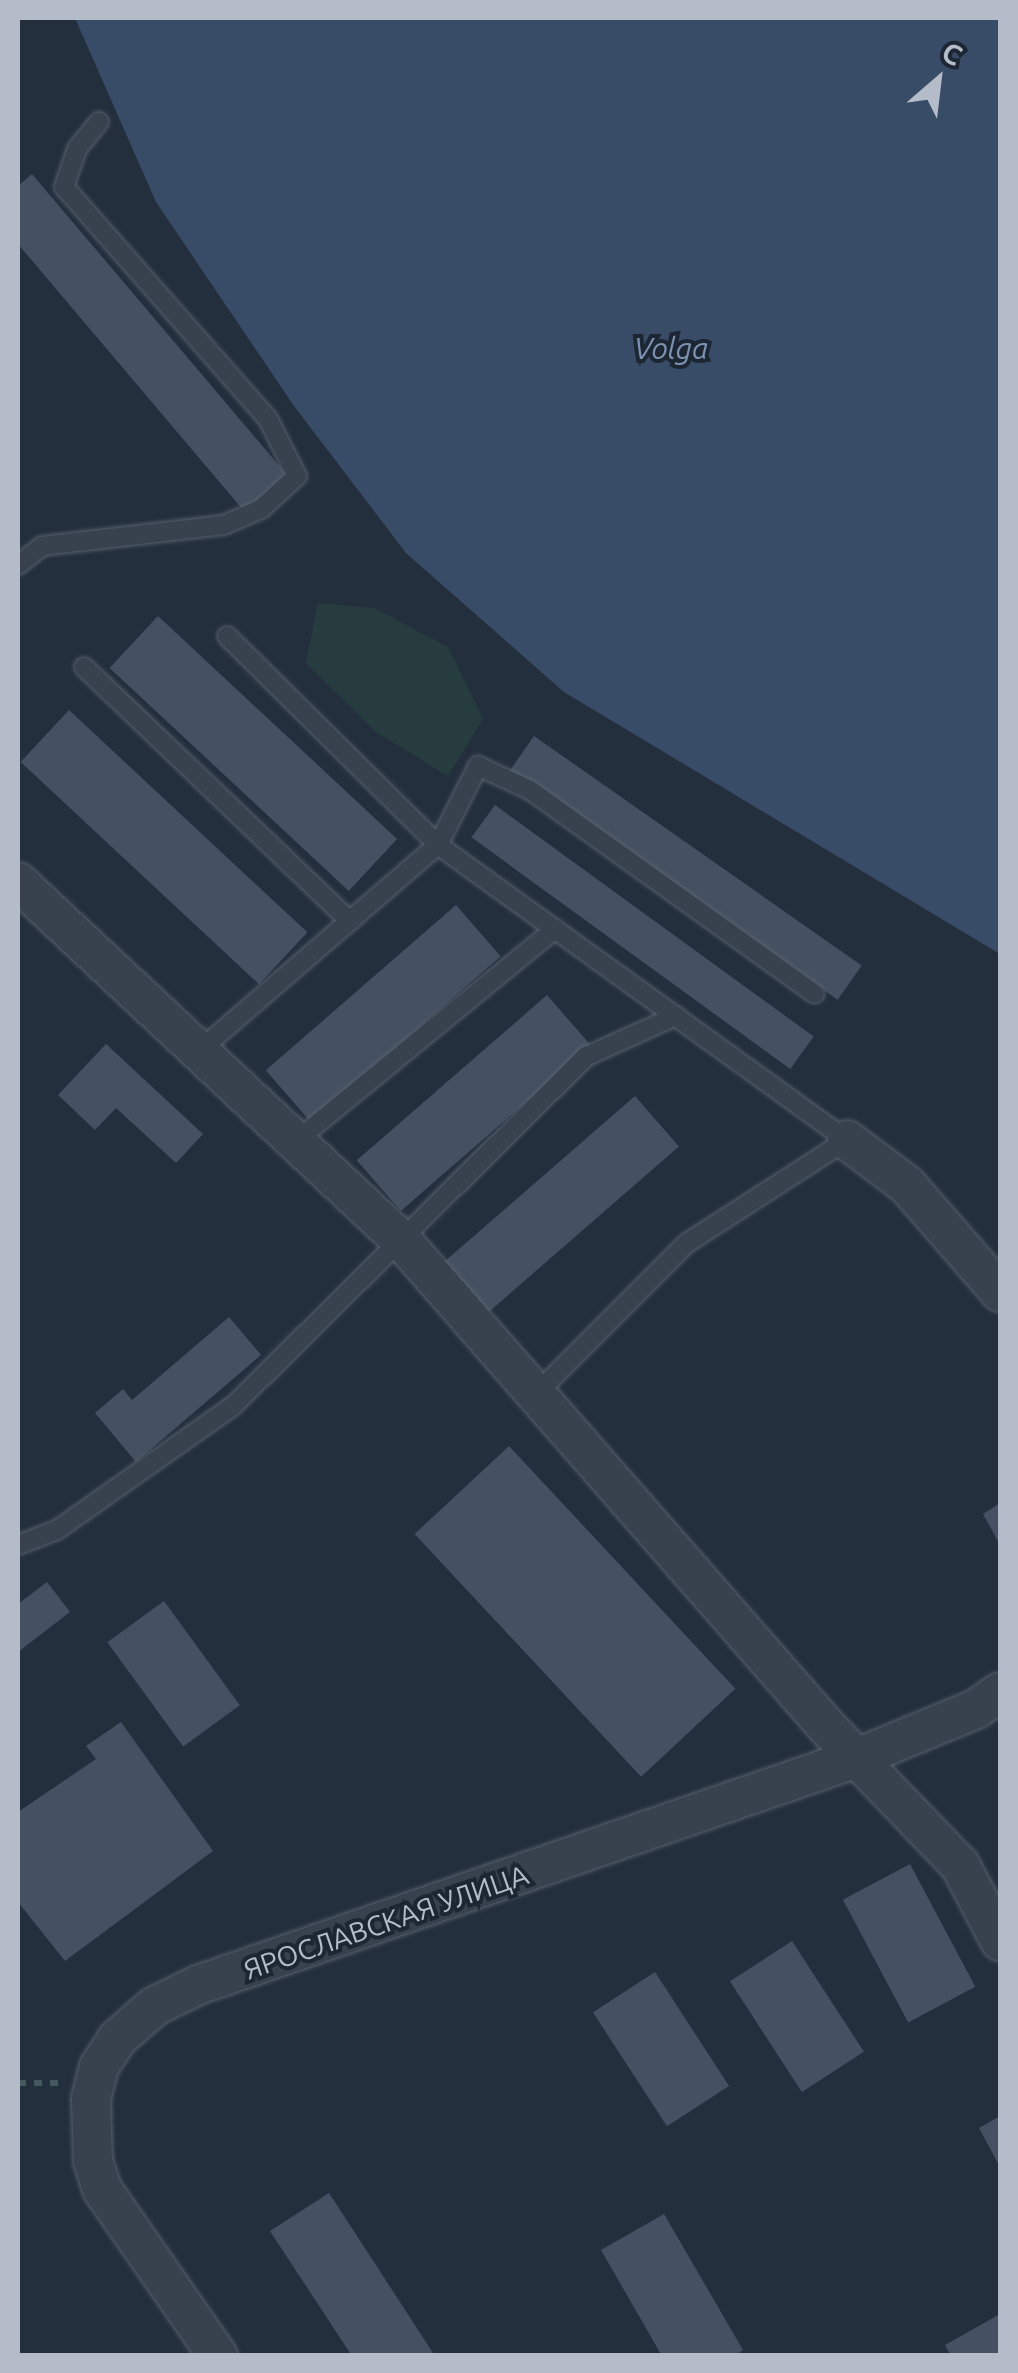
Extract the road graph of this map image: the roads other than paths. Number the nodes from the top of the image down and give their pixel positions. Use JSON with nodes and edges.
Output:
{"nodes":[{"id":1,"x":99,"y":122,"type":"dead end"},
{"id":2,"x":18,"y":566,"type":"edge"},
{"id":3,"x":226,"y":636,"type":"dead end"},
{"id":4,"x":84,"y":667,"type":"dead end"},
{"id":5,"x":438,"y":845,"type":"junction"},
{"id":6,"x":18,"y":882,"type":"edge"},
{"id":7,"x":350,"y":921,"type":"junction"},
{"id":8,"x":556,"y":929,"type":"junction"},
{"id":9,"x":815,"y":994,"type":"dead end"},
{"id":10,"x":676,"y":1016,"type":"junction"},
{"id":11,"x":199,"y":1051,"type":"junction"},
{"id":12,"x":848,"y":1140,"type":"junction"},
{"id":13,"x":296,"y":1141,"type":"junction"},
{"id":14,"x":403,"y":1242,"type":"junction"},
{"id":15,"x":1000,"y":1292,"type":"edge"},
{"id":16,"x":534,"y":1396,"type":"junction"},
{"id":17,"x":18,"y":1546,"type":"edge"},
{"id":18,"x":1000,"y":1692,"type":"edge"},
{"id":19,"x":857,"y":1758,"type":"junction"},
{"id":20,"x":1000,"y":1941,"type":"edge"},
{"id":21,"x":218,"y":2356,"type":"edge"}],
"edges":[{"from":1,"to":2,"type":"lane"},
{"from":3,"to":5,"type":"lane"},
{"from":4,"to":7,"type":"lane"},
{"from":5,"to":7,"type":"lane"},
{"from":5,"to":8,"type":"lane"},
{"from":5,"to":9,"type":"lane"},
{"from":6,"to":11,"type":"street"},
{"from":7,"to":11,"type":"lane"},
{"from":8,"to":10,"type":"lane"},
{"from":8,"to":13,"type":"lane"},
{"from":10,"to":12,"type":"lane"},
{"from":10,"to":14,"type":"lane"},
{"from":11,"to":13,"type":"street"},
{"from":12,"to":15,"type":"street"},
{"from":12,"to":16,"type":"lane"},
{"from":13,"to":14,"type":"street"},
{"from":14,"to":16,"type":"street"},
{"from":14,"to":17,"type":"lane"},
{"from":16,"to":19,"type":"street"},
{"from":18,"to":19,"type":"street","name":"ЯРОСЛАВСКАЯ УЛИЦА"},
{"from":19,"to":20,"type":"street"},
{"from":19,"to":21,"type":"street","name":"ЯРОСЛАВСКАЯ УЛИЦА"}]}
